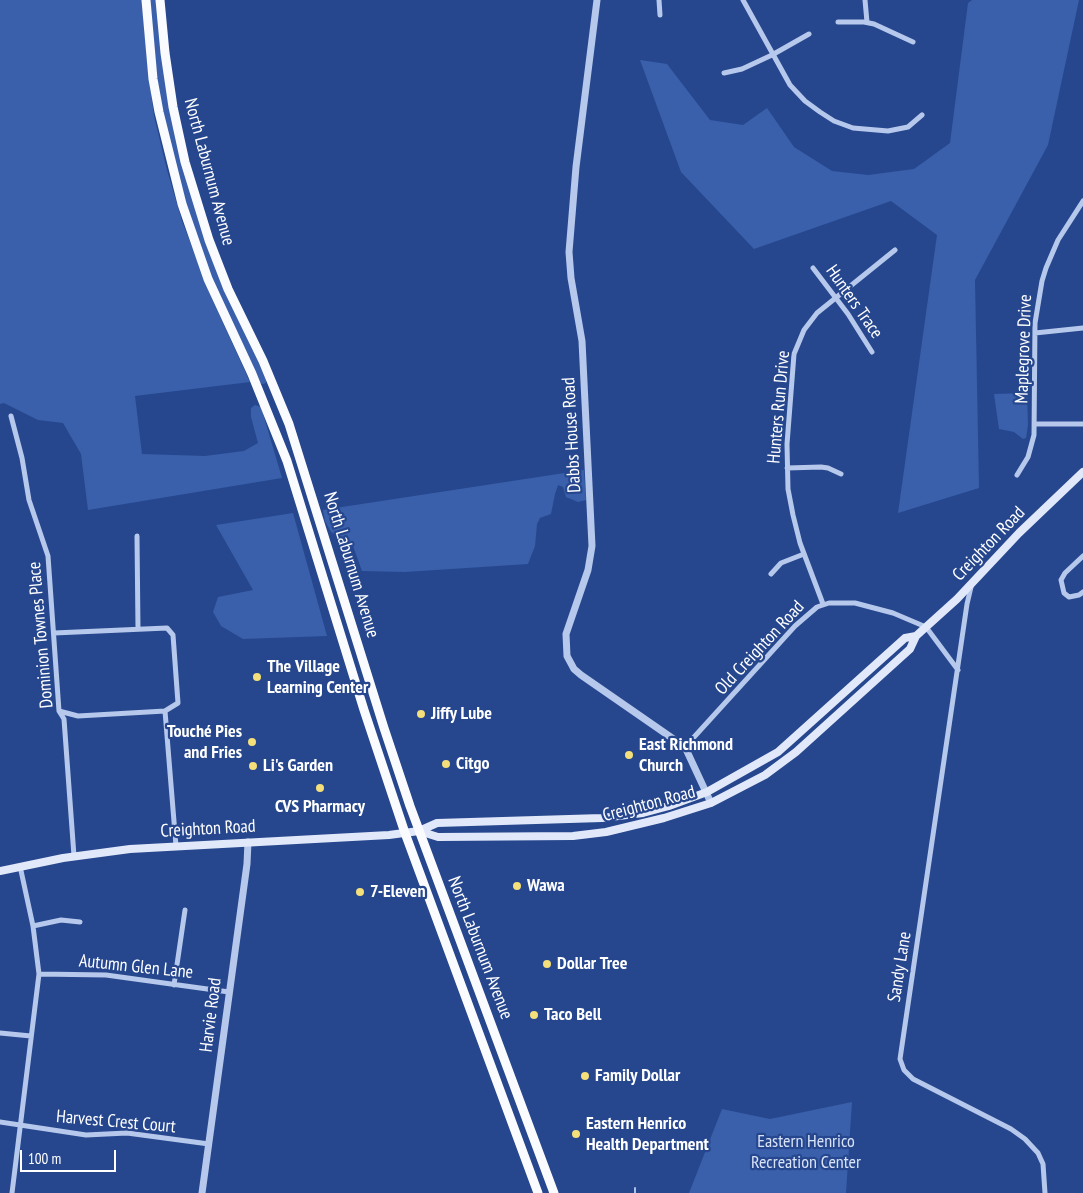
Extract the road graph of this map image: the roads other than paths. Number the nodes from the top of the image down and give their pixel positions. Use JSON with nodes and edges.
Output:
{"nodes":[{"id":1,"x":146,"y":0,"type":"edge"},
{"id":2,"x":160,"y":0,"type":"edge"},
{"id":3,"x":597,"y":0,"type":"edge"},
{"id":4,"x":659,"y":0,"type":"edge"},
{"id":5,"x":743,"y":0,"type":"edge"},
{"id":6,"x":865,"y":0,"type":"edge"},
{"id":7,"x":660,"y":15,"type":"dead end"},
{"id":8,"x":838,"y":22,"type":"dead end"},
{"id":9,"x":867,"y":22,"type":"junction"},
{"id":10,"x":809,"y":34,"type":"dead end"},
{"id":11,"x":913,"y":42,"type":"dead end"},
{"id":12,"x":772,"y":55,"type":"junction"},
{"id":13,"x":724,"y":73,"type":"dead end"},
{"id":14,"x":922,"y":115,"type":"dead end"},
{"id":15,"x":1083,"y":201,"type":"edge"},
{"id":16,"x":895,"y":250,"type":"dead end"},
{"id":17,"x":813,"y":268,"type":"dead end"},
{"id":18,"x":835,"y":297,"type":"junction"},
{"id":19,"x":1083,"y":328,"type":"edge"},
{"id":20,"x":1035,"y":333,"type":"junction"},
{"id":21,"x":872,"y":352,"type":"dead end"},
{"id":22,"x":11,"y":416,"type":"dead end"},
{"id":23,"x":1035,"y":424,"type":"junction"},
{"id":24,"x":1083,"y":424,"type":"edge"},
{"id":25,"x":787,"y":468,"type":"junction"},
{"id":26,"x":1083,"y":472,"type":"edge"},
{"id":27,"x":841,"y":474,"type":"dead end"},
{"id":28,"x":1017,"y":475,"type":"dead end"},
{"id":29,"x":136,"y":536,"type":"dead end"},
{"id":30,"x":804,"y":554,"type":"junction"},
{"id":31,"x":1083,"y":556,"type":"edge"},
{"id":32,"x":771,"y":574,"type":"dead end"},
{"id":33,"x":973,"y":580,"type":"junction"},
{"id":34,"x":1083,"y":592,"type":"edge"},
{"id":35,"x":823,"y":604,"type":"junction"},
{"id":36,"x":926,"y":627,"type":"junction"},
{"id":37,"x":138,"y":629,"type":"junction"},
{"id":38,"x":54,"y":633,"type":"junction"},
{"id":39,"x":916,"y":636,"type":"junction"},
{"id":40,"x":958,"y":670,"type":"junction"},
{"id":41,"x":60,"y":711,"type":"junction"},
{"id":42,"x":165,"y":711,"type":"junction"},
{"id":43,"x":685,"y":747,"type":"junction"},
{"id":44,"x":707,"y":792,"type":"junction"},
{"id":45,"x":711,"y":802,"type":"junction"},
{"id":46,"x":419,"y":831,"type":"junction"},
{"id":47,"x":405,"y":833,"type":"junction"},
{"id":48,"x":248,"y":842,"type":"junction"},
{"id":49,"x":176,"y":846,"type":"junction"},
{"id":50,"x":74,"y":856,"type":"junction"},
{"id":51,"x":20,"y":866,"type":"junction"},
{"id":52,"x":0,"y":871,"type":"edge"},
{"id":53,"x":184,"y":910,"type":"dead end"},
{"id":54,"x":80,"y":922,"type":"dead end"},
{"id":55,"x":34,"y":926,"type":"junction"},
{"id":56,"x":39,"y":974,"type":"junction"},
{"id":57,"x":174,"y":985,"type":"junction"},
{"id":58,"x":229,"y":992,"type":"junction"},
{"id":59,"x":0,"y":1033,"type":"edge"},
{"id":60,"x":31,"y":1036,"type":"junction"},
{"id":61,"x":0,"y":1122,"type":"edge"},
{"id":62,"x":20,"y":1125,"type":"junction"},
{"id":63,"x":209,"y":1144,"type":"junction"},
{"id":64,"x":12,"y":1193,"type":"edge"},
{"id":65,"x":202,"y":1193,"type":"edge"},
{"id":66,"x":538,"y":1193,"type":"edge"},
{"id":67,"x":554,"y":1193,"type":"edge"},
{"id":68,"x":1045,"y":1193,"type":"edge"}],
"edges":[{"from":1,"to":47,"type":"main road","name":"North Laburnum Avenue"},
{"from":2,"to":46,"type":"main road","name":"North Laburnum Avenue"},
{"from":3,"to":43,"type":"street","name":"Dabbs House Road"},
{"from":4,"to":7,"type":"street"},
{"from":5,"to":12,"type":"street"},
{"from":6,"to":9,"type":"street"},
{"from":8,"to":9,"type":"street"},
{"from":9,"to":11,"type":"street"},
{"from":10,"to":12,"type":"street"},
{"from":12,"to":13,"type":"street"},
{"from":12,"to":14,"type":"street"},
{"from":15,"to":20,"type":"street","name":"Maplegrove Drive"},
{"from":16,"to":18,"type":"street","name":"Hunters Run Drive"},
{"from":17,"to":18,"type":"street","name":"Hunters Trace"},
{"from":18,"to":21,"type":"street","name":"Hunters Trace"},
{"from":18,"to":25,"type":"street","name":"Hunters Run Drive"},
{"from":19,"to":20,"type":"street"},
{"from":20,"to":23,"type":"street","name":"Maplegrove Drive"},
{"from":22,"to":38,"type":"street","name":"Dominion Townes Place"},
{"from":23,"to":24,"type":"street"},
{"from":23,"to":28,"type":"street","name":"Maplegrove Drive"},
{"from":25,"to":27,"type":"street"},
{"from":25,"to":30,"type":"street","name":"Hunters Run Drive"},
{"from":26,"to":33,"type":"main road","name":"Creighton Road"},
{"from":29,"to":37,"type":"street"},
{"from":30,"to":32,"type":"street"},
{"from":30,"to":35,"type":"street","name":"Hunters Run Drive"},
{"from":31,"to":34,"type":"street"},
{"from":33,"to":36,"type":"main road","name":"Creighton Road"},
{"from":33,"to":40,"type":"street","name":"Sandy Lane"},
{"from":35,"to":36,"type":"street","name":"Old Creighton Road"},
{"from":35,"to":43,"type":"street","name":"Old Creighton Road"},
{"from":36,"to":39,"type":"main road","name":"Creighton Road"},
{"from":36,"to":40,"type":"street"},
{"from":37,"to":38,"type":"street"},
{"from":37,"to":42,"type":"street"},
{"from":38,"to":41,"type":"street","name":"Dominion Townes Place"},
{"from":39,"to":44,"type":"main road","name":"Creighton Road"},
{"from":39,"to":45,"type":"main road","name":"Creighton Road"},
{"from":40,"to":68,"type":"street","name":"Sandy Lane"},
{"from":41,"to":42,"type":"street"},
{"from":41,"to":50,"type":"street","name":"Dominion Townes Place"},
{"from":42,"to":49,"type":"street"},
{"from":43,"to":44,"type":"street","name":"Dabbs House Road"},
{"from":44,"to":45,"type":"street","name":"Dabbs House Road"},
{"from":44,"to":46,"type":"main road","name":"Creighton Road"},
{"from":45,"to":46,"type":"main road","name":"Creighton Road"},
{"from":46,"to":47,"type":"main road","name":"Creighton Road"},
{"from":46,"to":67,"type":"main road","name":"North Laburnum Avenue"},
{"from":47,"to":48,"type":"main road","name":"Creighton Road"},
{"from":47,"to":66,"type":"main road","name":"North Laburnum Avenue"},
{"from":48,"to":49,"type":"main road","name":"Creighton Road"},
{"from":48,"to":58,"type":"street","name":"Harvie Road"},
{"from":49,"to":50,"type":"main road","name":"Creighton Road"},
{"from":50,"to":51,"type":"main road","name":"Creighton Road"},
{"from":51,"to":52,"type":"main road","name":"Creighton Road"},
{"from":51,"to":55,"type":"street"},
{"from":53,"to":57,"type":"street"},
{"from":54,"to":55,"type":"street"},
{"from":55,"to":56,"type":"street"},
{"from":56,"to":57,"type":"street","name":"Autumn Glen Lane"},
{"from":56,"to":60,"type":"street"},
{"from":57,"to":58,"type":"street","name":"Autumn Glen Lane"},
{"from":58,"to":63,"type":"street","name":"Harvie Road"},
{"from":59,"to":60,"type":"street"},
{"from":60,"to":62,"type":"street"},
{"from":61,"to":62,"type":"street","name":"Harvest Crest Court"},
{"from":62,"to":63,"type":"street","name":"Harvest Crest Court"},
{"from":62,"to":64,"type":"street"},
{"from":63,"to":65,"type":"street","name":"Harvie Road"}]}
